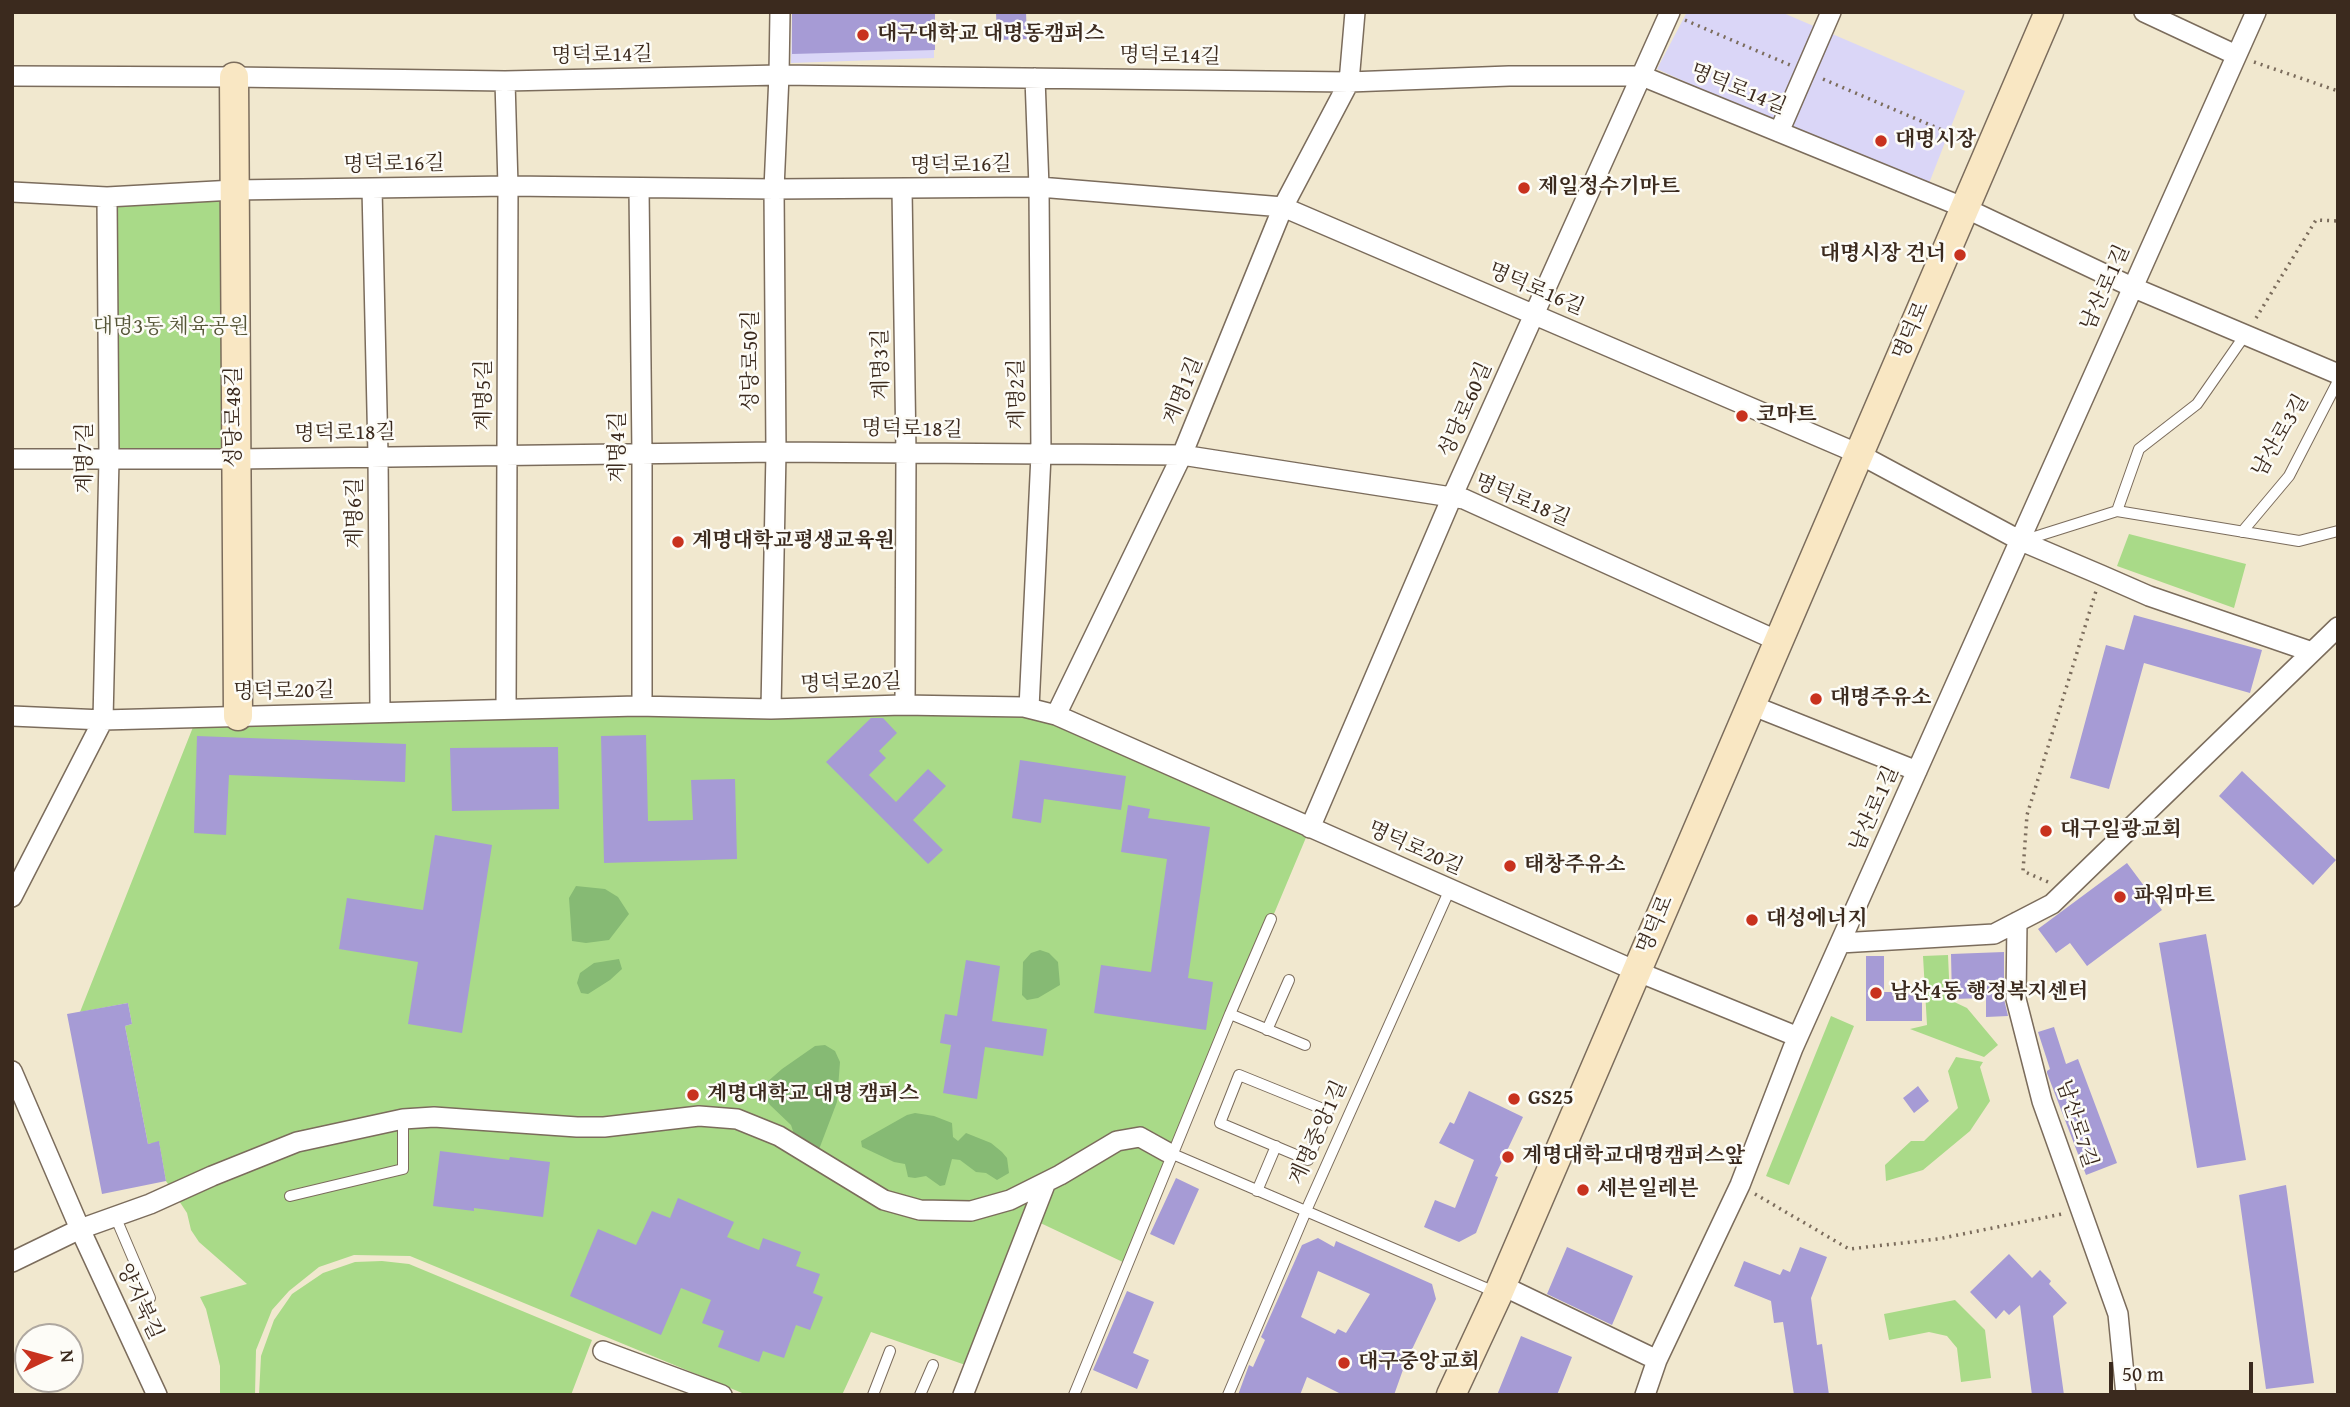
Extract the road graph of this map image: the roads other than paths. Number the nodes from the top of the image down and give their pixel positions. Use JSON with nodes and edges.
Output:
{"nodes":[{"id":1,"x":780,"y":12,"type":"edge"},
{"id":2,"x":1355,"y":12,"type":"edge"},
{"id":3,"x":1831,"y":12,"type":"edge"},
{"id":4,"x":2049,"y":12,"type":"edge"},
{"id":5,"x":2144,"y":12,"type":"edge"},
{"id":6,"x":2256,"y":12,"type":"edge"},
{"id":7,"x":1670,"y":13,"type":"edge"},
{"id":8,"x":2236,"y":55,"type":"junction"},
{"id":9,"x":779,"y":75,"type":"junction"},
{"id":10,"x":12,"y":76,"type":"edge"},
{"id":11,"x":1642,"y":76,"type":"junction"},
{"id":12,"x":234,"y":77,"type":"junction"},
{"id":13,"x":1035,"y":78,"type":"junction"},
{"id":14,"x":505,"y":81,"type":"junction"},
{"id":15,"x":1349,"y":82,"type":"junction"},
{"id":16,"x":1779,"y":132,"type":"junction"},
{"id":17,"x":508,"y":186,"type":"junction"},
{"id":18,"x":1039,"y":187,"type":"junction"},
{"id":19,"x":372,"y":188,"type":"junction"},
{"id":20,"x":639,"y":188,"type":"junction"},
{"id":21,"x":774,"y":189,"type":"junction"},
{"id":22,"x":902,"y":189,"type":"junction"},
{"id":23,"x":234,"y":190,"type":"junction"},
{"id":24,"x":12,"y":192,"type":"edge"},
{"id":25,"x":107,"y":197,"type":"junction"},
{"id":26,"x":1283,"y":207,"type":"junction"},
{"id":27,"x":1965,"y":208,"type":"junction"},
{"id":28,"x":2132,"y":287,"type":"junction"},
{"id":29,"x":1534,"y":314,"type":"junction"},
{"id":30,"x":2245,"y":335,"type":"junction"},
{"id":31,"x":2338,"y":374,"type":"edge"},
{"id":32,"x":2338,"y":381,"type":"edge"},
{"id":33,"x":776,"y":452,"type":"junction"},
{"id":34,"x":906,"y":453,"type":"junction"},
{"id":35,"x":508,"y":454,"type":"junction"},
{"id":36,"x":642,"y":454,"type":"junction"},
{"id":37,"x":1859,"y":454,"type":"junction"},
{"id":38,"x":1041,"y":455,"type":"junction"},
{"id":39,"x":1182,"y":455,"type":"junction"},
{"id":40,"x":378,"y":456,"type":"junction"},
{"id":41,"x":12,"y":458,"type":"edge"},
{"id":42,"x":109,"y":459,"type":"junction"},
{"id":43,"x":235,"y":459,"type":"junction"},
{"id":44,"x":1452,"y":497,"type":"junction"},
{"id":45,"x":2117,"y":511,"type":"junction"},
{"id":46,"x":2338,"y":531,"type":"edge"},
{"id":47,"x":2242,"y":532,"type":"junction"},
{"id":48,"x":2021,"y":541,"type":"junction"},
{"id":49,"x":2338,"y":627,"type":"edge"},
{"id":50,"x":1778,"y":640,"type":"junction"},
{"id":51,"x":2312,"y":652,"type":"junction"},
{"id":52,"x":905,"y":705,"type":"junction"},
{"id":53,"x":1751,"y":705,"type":"junction"},
{"id":54,"x":642,"y":706,"type":"junction"},
{"id":55,"x":1029,"y":708,"type":"junction"},
{"id":56,"x":506,"y":709,"type":"junction"},
{"id":57,"x":771,"y":709,"type":"junction"},
{"id":58,"x":380,"y":712,"type":"junction"},
{"id":59,"x":1056,"y":715,"type":"junction"},
{"id":60,"x":12,"y":716,"type":"edge"},
{"id":61,"x":238,"y":716,"type":"junction"},
{"id":62,"x":103,"y":720,"type":"junction"},
{"id":63,"x":1917,"y":771,"type":"junction"},
{"id":64,"x":1310,"y":828,"type":"junction"},
{"id":65,"x":1450,"y":889,"type":"junction"},
{"id":66,"x":12,"y":897,"type":"edge"},
{"id":67,"x":1271,"y":919,"type":"dead end"},
{"id":68,"x":2017,"y":922,"type":"junction"},
{"id":69,"x":1840,"y":943,"type":"junction"},
{"id":70,"x":1636,"y":971,"type":"junction"},
{"id":71,"x":1289,"y":980,"type":"dead end"},
{"id":72,"x":1230,"y":1014,"type":"junction"},
{"id":73,"x":1267,"y":1030,"type":"junction"},
{"id":74,"x":1798,"y":1037,"type":"junction"},
{"id":75,"x":1305,"y":1045,"type":"dead end"},
{"id":76,"x":12,"y":1071,"type":"edge"},
{"id":77,"x":403,"y":1119,"type":"junction"},
{"id":78,"x":1276,"y":1146,"type":"junction"},
{"id":79,"x":1170,"y":1153,"type":"junction"},
{"id":80,"x":1046,"y":1182,"type":"junction"},
{"id":81,"x":1257,"y":1191,"type":"junction"},
{"id":82,"x":290,"y":1196,"type":"dead end"},
{"id":83,"x":1305,"y":1212,"type":"junction"},
{"id":84,"x":115,"y":1216,"type":"junction"},
{"id":85,"x":80,"y":1229,"type":"junction"},
{"id":86,"x":12,"y":1262,"type":"edge"},
{"id":87,"x":1499,"y":1289,"type":"junction"},
{"id":88,"x":150,"y":1298,"type":"dead end"},
{"id":89,"x":603,"y":1351,"type":"dead end"},
{"id":90,"x":890,"y":1351,"type":"dead end"},
{"id":91,"x":1657,"y":1360,"type":"junction"},
{"id":92,"x":933,"y":1365,"type":"dead end"},
{"id":93,"x":157,"y":1395,"type":"edge"},
{"id":94,"x":722,"y":1395,"type":"edge"},
{"id":95,"x":873,"y":1395,"type":"edge"},
{"id":96,"x":920,"y":1395,"type":"edge"},
{"id":97,"x":963,"y":1395,"type":"edge"},
{"id":98,"x":1074,"y":1395,"type":"edge"},
{"id":99,"x":1228,"y":1395,"type":"edge"},
{"id":100,"x":1451,"y":1395,"type":"edge"},
{"id":101,"x":1645,"y":1395,"type":"edge"},
{"id":102,"x":2126,"y":1395,"type":"edge"}],
"edges":[{"from":1,"to":9,"type":"street","name":"성당로50길"},
{"from":2,"to":15,"type":"street"},
{"from":3,"to":16,"type":"street"},
{"from":4,"to":27,"type":"main road","name":"명덕로"},
{"from":5,"to":8,"type":"street"},
{"from":6,"to":8,"type":"street","name":"남산로1길"},
{"from":7,"to":11,"type":"street","name":"성당로60길"},
{"from":8,"to":28,"type":"street","name":"남산로1길"},
{"from":9,"to":13,"type":"street","name":"명덕로14길"},
{"from":9,"to":14,"type":"street","name":"명덕로14길"},
{"from":9,"to":21,"type":"street","name":"성당로50길"},
{"from":10,"to":12,"type":"street","name":"명덕로14길"},
{"from":11,"to":15,"type":"street","name":"명덕로14길"},
{"from":11,"to":16,"type":"street","name":"명덕로14길"},
{"from":11,"to":29,"type":"street","name":"성당로60길"},
{"from":12,"to":14,"type":"street","name":"명덕로14길"},
{"from":12,"to":23,"type":"main road","name":"성당로48길"},
{"from":13,"to":15,"type":"street","name":"명덕로14길"},
{"from":13,"to":18,"type":"street","name":"계명2길"},
{"from":14,"to":17,"type":"street","name":"계명5길"},
{"from":15,"to":26,"type":"street","name":"계명1길"},
{"from":16,"to":27,"type":"street","name":"명덕로14길"},
{"from":17,"to":19,"type":"street","name":"명덕로16길"},
{"from":17,"to":20,"type":"street","name":"명덕로16길"},
{"from":17,"to":35,"type":"street","name":"계명5길"},
{"from":18,"to":22,"type":"street","name":"명덕로16길"},
{"from":18,"to":26,"type":"street","name":"명덕로16길"},
{"from":18,"to":38,"type":"street","name":"계명2길"},
{"from":19,"to":23,"type":"street","name":"명덕로16길"},
{"from":19,"to":40,"type":"street","name":"계명6길"},
{"from":20,"to":21,"type":"street","name":"명덕로16길"},
{"from":20,"to":36,"type":"street","name":"계명4길"},
{"from":21,"to":22,"type":"street","name":"명덕로16길"},
{"from":21,"to":33,"type":"street","name":"성당로50길"},
{"from":22,"to":34,"type":"street","name":"계명3길"},
{"from":23,"to":25,"type":"street","name":"명덕로16길"},
{"from":23,"to":43,"type":"main road","name":"성당로48길"},
{"from":24,"to":25,"type":"street","name":"명덕로16길"},
{"from":25,"to":42,"type":"street","name":"계명7길"},
{"from":26,"to":29,"type":"street","name":"명덕로16길"},
{"from":26,"to":39,"type":"street","name":"계명1길"},
{"from":27,"to":28,"type":"street"},
{"from":27,"to":37,"type":"main road","name":"명덕로"},
{"from":28,"to":30,"type":"street"},
{"from":28,"to":48,"type":"street","name":"남산로1길"},
{"from":29,"to":37,"type":"street","name":"명덕로16길"},
{"from":29,"to":44,"type":"street","name":"성당로60길"},
{"from":30,"to":31,"type":"street"},
{"from":30,"to":45,"type":"lane"},
{"from":32,"to":47,"type":"lane","name":"남산로3길"},
{"from":33,"to":34,"type":"street","name":"명덕로18길"},
{"from":33,"to":36,"type":"street","name":"명덕로18길"},
{"from":33,"to":57,"type":"street","name":"성당로50길"},
{"from":34,"to":38,"type":"street","name":"명덕로18길"},
{"from":34,"to":52,"type":"street","name":"계명3길"},
{"from":35,"to":36,"type":"street","name":"명덕로18길"},
{"from":35,"to":40,"type":"street","name":"명덕로18길"},
{"from":35,"to":56,"type":"street","name":"계명5길"},
{"from":36,"to":54,"type":"street","name":"계명4길"},
{"from":37,"to":48,"type":"street"},
{"from":37,"to":50,"type":"main road","name":"명덕로"},
{"from":38,"to":39,"type":"street","name":"명덕로18길"},
{"from":38,"to":55,"type":"street","name":"계명2길"},
{"from":39,"to":44,"type":"street","name":"명덕로18길"},
{"from":39,"to":59,"type":"street","name":"계명1길"},
{"from":40,"to":43,"type":"street","name":"명덕로18길"},
{"from":40,"to":58,"type":"street","name":"계명6길"},
{"from":41,"to":42,"type":"street","name":"명덕로18길"},
{"from":42,"to":43,"type":"street","name":"명덕로18길"},
{"from":42,"to":62,"type":"street","name":"계명7길"},
{"from":43,"to":61,"type":"main road","name":"성당로48길"},
{"from":44,"to":50,"type":"street","name":"명덕로18길"},
{"from":44,"to":64,"type":"street","name":"성당로60길"},
{"from":45,"to":47,"type":"lane"},
{"from":45,"to":48,"type":"lane"},
{"from":46,"to":47,"type":"lane"},
{"from":48,"to":51,"type":"street"},
{"from":48,"to":63,"type":"street","name":"남산로1길"},
{"from":49,"to":51,"type":"street"},
{"from":50,"to":53,"type":"main road","name":"명덕로"},
{"from":51,"to":68,"type":"street"},
{"from":52,"to":55,"type":"street","name":"명덕로20길"},
{"from":52,"to":57,"type":"street","name":"명덕로20길"},
{"from":53,"to":63,"type":"street"},
{"from":53,"to":70,"type":"main road","name":"명덕로"},
{"from":54,"to":56,"type":"street","name":"명덕로20길"},
{"from":54,"to":57,"type":"street","name":"명덕로20길"},
{"from":55,"to":59,"type":"street","name":"명덕로20길"},
{"from":56,"to":58,"type":"street","name":"명덕로20길"},
{"from":58,"to":61,"type":"street","name":"명덕로20길"},
{"from":59,"to":64,"type":"street","name":"명덕로20길"},
{"from":60,"to":62,"type":"street","name":"명덕로20길"},
{"from":61,"to":62,"type":"street","name":"명덕로20길"},
{"from":62,"to":66,"type":"street"},
{"from":63,"to":69,"type":"street","name":"남산로1길"},
{"from":64,"to":65,"type":"street","name":"명덕로20길"},
{"from":65,"to":70,"type":"street","name":"명덕로20길"},
{"from":65,"to":83,"type":"lane","name":"계명중앙1길"},
{"from":67,"to":72,"type":"lane"},
{"from":68,"to":69,"type":"street"},
{"from":68,"to":102,"type":"street","name":"남산로7길"},
{"from":69,"to":74,"type":"street","name":"남산로1길"},
{"from":70,"to":74,"type":"street","name":"명덕로20길"},
{"from":70,"to":87,"type":"main road","name":"명덕로"},
{"from":71,"to":73,"type":"lane"},
{"from":72,"to":73,"type":"lane"},
{"from":72,"to":79,"type":"lane"},
{"from":73,"to":75,"type":"lane"},
{"from":74,"to":91,"type":"street","name":"남산로1길"},
{"from":76,"to":85,"type":"street","name":"양지북길"},
{"from":77,"to":80,"type":"street"},
{"from":77,"to":82,"type":"lane"},
{"from":77,"to":84,"type":"street"},
{"from":78,"to":78,"type":"lane"},
{"from":78,"to":81,"type":"lane"},
{"from":79,"to":80,"type":"street"},
{"from":79,"to":81,"type":"lane"},
{"from":79,"to":98,"type":"lane"},
{"from":80,"to":97,"type":"street"},
{"from":81,"to":83,"type":"lane"},
{"from":83,"to":87,"type":"lane"},
{"from":83,"to":99,"type":"lane","name":"계명중앙1길"},
{"from":84,"to":85,"type":"street"},
{"from":84,"to":88,"type":"lane"},
{"from":85,"to":86,"type":"street"},
{"from":85,"to":93,"type":"street","name":"양지북길"},
{"from":87,"to":91,"type":"street"},
{"from":87,"to":100,"type":"main road","name":"명덕로"},
{"from":89,"to":94,"type":"street"},
{"from":90,"to":95,"type":"lane"},
{"from":91,"to":101,"type":"street","name":"남산로1길"},
{"from":92,"to":96,"type":"lane"}]}
